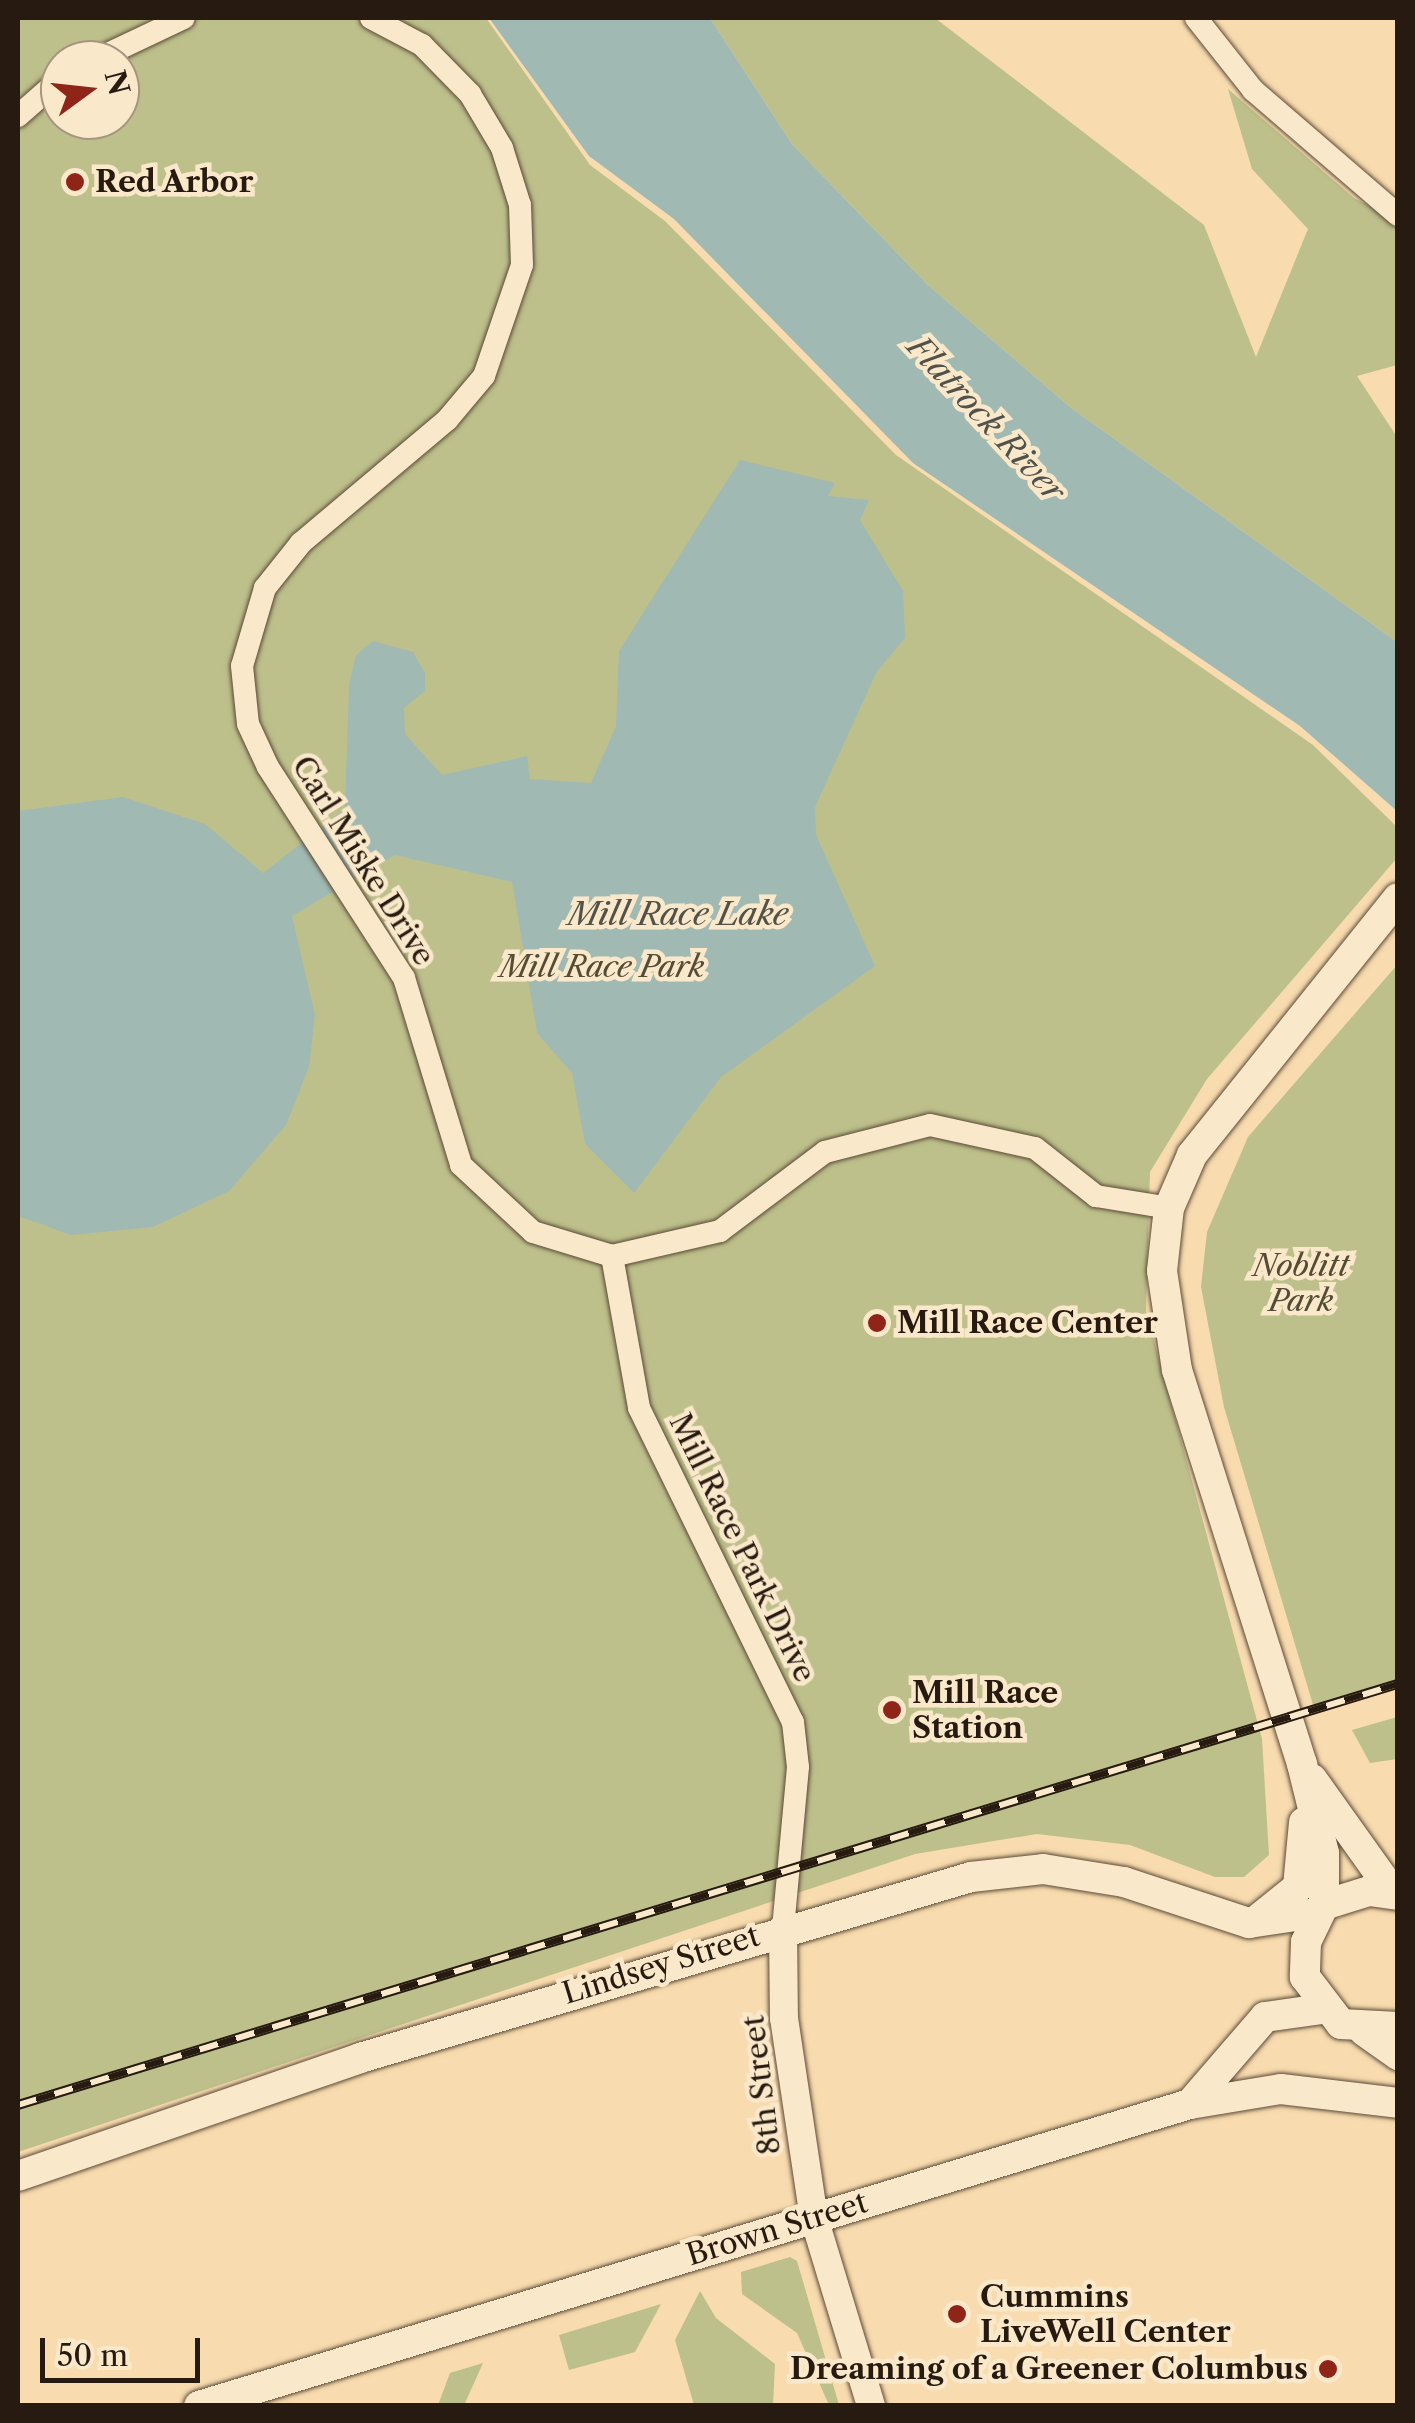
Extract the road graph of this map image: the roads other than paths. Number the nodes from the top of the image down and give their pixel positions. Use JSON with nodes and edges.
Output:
{"nodes":[{"id":1,"x":184,"y":18,"type":"edge"},
{"id":2,"x":370,"y":18,"type":"edge"},
{"id":3,"x":1196,"y":18,"type":"edge"},
{"id":4,"x":137,"y":40,"type":"edge"},
{"id":5,"x":40,"y":97,"type":"edge"},
{"id":6,"x":18,"y":116,"type":"edge"},
{"id":7,"x":1398,"y":215,"type":"edge"},
{"id":8,"x":1391,"y":906,"type":"edge"},
{"id":9,"x":1169,"y":1208,"type":"junction"},
{"id":10,"x":612,"y":1256,"type":"junction"},
{"id":11,"x":1302,"y":1764,"type":"junction"},
{"id":12,"x":1396,"y":1894,"type":"edge"},
{"id":13,"x":1320,"y":1909,"type":"junction"},
{"id":14,"x":1249,"y":1923,"type":"junction"},
{"id":15,"x":783,"y":1928,"type":"junction"},
{"id":16,"x":1322,"y":2009,"type":"junction"},
{"id":17,"x":1398,"y":2027,"type":"edge"},
{"id":18,"x":1364,"y":2031,"type":"junction"},
{"id":19,"x":1398,"y":2055,"type":"edge"},
{"id":20,"x":1398,"y":2103,"type":"edge"},
{"id":21,"x":1190,"y":2104,"type":"junction"},
{"id":22,"x":18,"y":2176,"type":"edge"},
{"id":23,"x":814,"y":2218,"type":"junction"},
{"id":24,"x":200,"y":2406,"type":"edge"},
{"id":25,"x":871,"y":2406,"type":"edge"}],
"edges":[{"from":1,"to":4,"type":"street"},
{"from":2,"to":10,"type":"street","name":"Carl Miske Drive"},
{"from":3,"to":7,"type":"street"},
{"from":5,"to":6,"type":"street"},
{"from":8,"to":9,"type":"main road"},
{"from":9,"to":10,"type":"street"},
{"from":9,"to":11,"type":"main road"},
{"from":10,"to":15,"type":"street","name":"Mill Race Park Drive"},
{"from":11,"to":12,"type":"main road"},
{"from":11,"to":13,"type":"main road"},
{"from":11,"to":14,"type":"main road"},
{"from":12,"to":13,"type":"main road","name":"Lindsey Street"},
{"from":13,"to":14,"type":"main road","name":"Lindsey Street"},
{"from":13,"to":16,"type":"main road"},
{"from":14,"to":15,"type":"main road","name":"Lindsey Street"},
{"from":15,"to":22,"type":"main road","name":"Lindsey Street"},
{"from":15,"to":23,"type":"street","name":"8th Street"},
{"from":16,"to":18,"type":"main road"},
{"from":16,"to":21,"type":"main road"},
{"from":17,"to":18,"type":"main road"},
{"from":18,"to":19,"type":"main road"},
{"from":20,"to":21,"type":"main road","name":"Brown Street"},
{"from":21,"to":23,"type":"main road","name":"Brown Street"},
{"from":23,"to":24,"type":"main road","name":"Brown Street"},
{"from":23,"to":25,"type":"street","name":"8th Street"}]}
